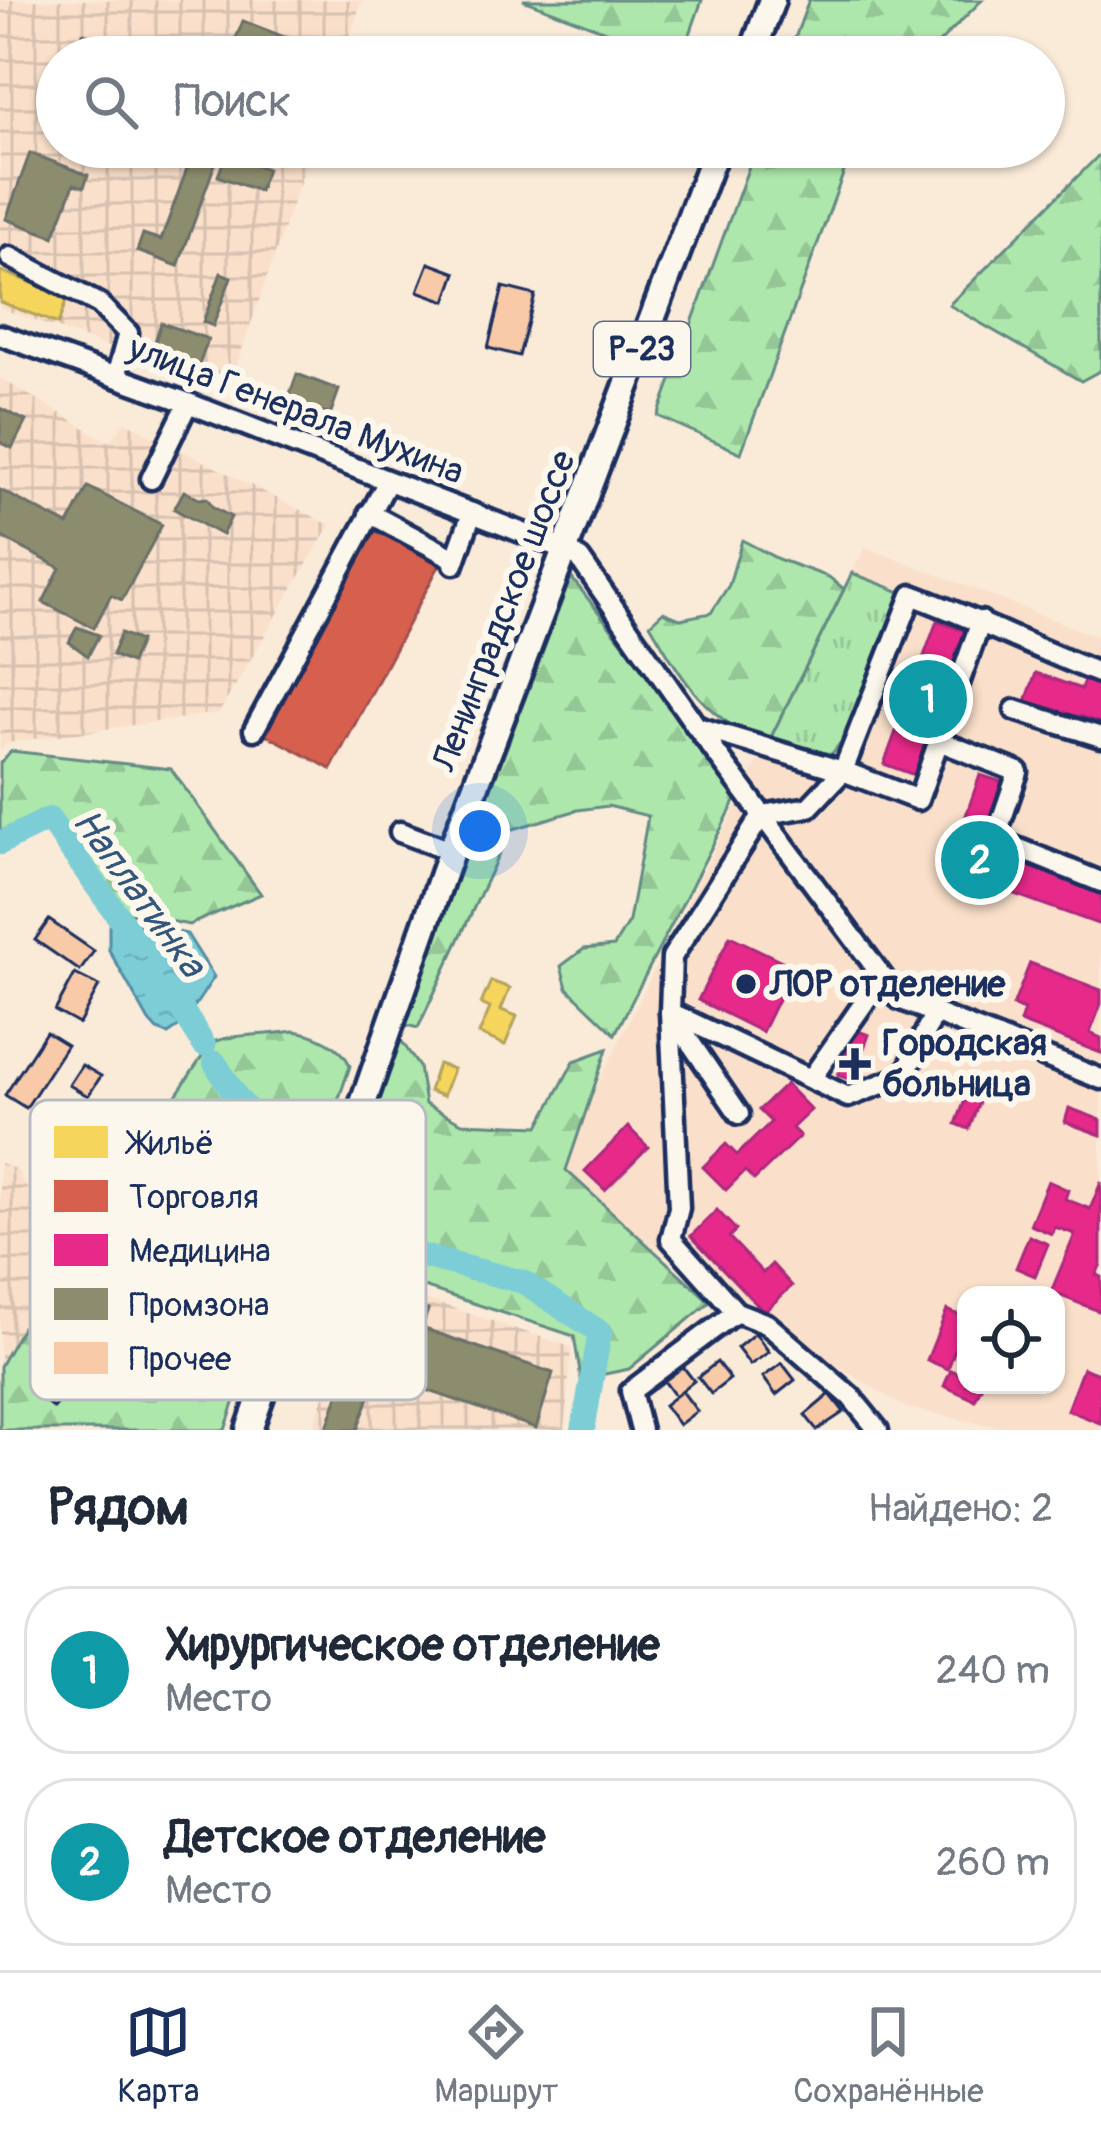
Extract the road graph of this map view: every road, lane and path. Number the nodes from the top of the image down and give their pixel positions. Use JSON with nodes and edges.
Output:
{"nodes":[{"id":1,"x":772,"y":0,"type":"edge"},
{"id":2,"x":759,"y":36,"type":"edge"},
{"id":3,"x":709,"y":168,"type":"edge"},
{"id":4,"x":10,"y":257,"type":"dead end"},
{"id":5,"x":0,"y":335,"type":"edge"},
{"id":6,"x":116,"y":377,"type":"junction"},
{"id":7,"x":188,"y":403,"type":"junction"},
{"id":8,"x":151,"y":478,"type":"dead end"},
{"id":9,"x":388,"y":481,"type":"junction"},
{"id":10,"x":369,"y":513,"type":"junction"},
{"id":11,"x":472,"y":513,"type":"junction"},
{"id":12,"x":567,"y":550,"type":"junction"},
{"id":13,"x":881,"y":614,"type":"dead end"},
{"id":14,"x":981,"y":621,"type":"junction"},
{"id":15,"x":902,"y":622,"type":"junction"},
{"id":16,"x":1101,"y":674,"type":"edge"},
{"id":17,"x":1015,"y":710,"type":"dead end"},
{"id":18,"x":696,"y":726,"type":"junction"},
{"id":19,"x":254,"y":730,"type":"dead end"},
{"id":20,"x":1101,"y":737,"type":"edge"},
{"id":21,"x":939,"y":741,"type":"junction"},
{"id":22,"x":843,"y":771,"type":"junction"},
{"id":23,"x":763,"y":815,"type":"junction"},
{"id":24,"x":400,"y":832,"type":"dead end"},
{"id":25,"x":451,"y":851,"type":"junction"},
{"id":26,"x":1101,"y":882,"type":"edge"},
{"id":27,"x":882,"y":977,"type":"junction"},
{"id":28,"x":670,"y":1012,"type":"junction"},
{"id":29,"x":934,"y":1015,"type":"junction"},
{"id":30,"x":811,"y":1079,"type":"junction"},
{"id":31,"x":1101,"y":1079,"type":"edge"},
{"id":32,"x":364,"y":1100,"type":"edge"},
{"id":33,"x":739,"y":1114,"type":"dead end"},
{"id":34,"x":736,"y":1312,"type":"junction"},
{"id":35,"x":259,"y":1400,"type":"edge"},
{"id":36,"x":249,"y":1430,"type":"edge"},
{"id":37,"x":640,"y":1430,"type":"edge"},
{"id":38,"x":878,"y":1430,"type":"edge"}],
"edges":[{"from":1,"to":2,"type":"main road"},
{"from":3,"to":12,"type":"main road","name":"Ленинградское шоссе","number":"Р-23"},
{"from":4,"to":6,"type":"street"},
{"from":5,"to":6,"type":"street","name":"улица Генерала Мухина"},
{"from":6,"to":7,"type":"street","name":"улица Генерала Мухина"},
{"from":7,"to":8,"type":"street"},
{"from":7,"to":9,"type":"street","name":"улица Генерала Мухина"},
{"from":9,"to":10,"type":"street"},
{"from":9,"to":11,"type":"street","name":"улица Генерала Мухина"},
{"from":10,"to":11,"type":"street"},
{"from":10,"to":19,"type":"street"},
{"from":11,"to":12,"type":"street","name":"улица Генерала Мухина"},
{"from":12,"to":18,"type":"street"},
{"from":12,"to":25,"type":"main road","name":"Ленинградское шоссе"},
{"from":13,"to":15,"type":"street"},
{"from":14,"to":15,"type":"street"},
{"from":14,"to":16,"type":"street"},
{"from":14,"to":21,"type":"street"},
{"from":15,"to":22,"type":"street"},
{"from":17,"to":20,"type":"street"},
{"from":18,"to":22,"type":"street"},
{"from":18,"to":23,"type":"street"},
{"from":21,"to":22,"type":"street"},
{"from":21,"to":26,"type":"street"},
{"from":22,"to":23,"type":"street"},
{"from":23,"to":27,"type":"street"},
{"from":23,"to":28,"type":"street"},
{"from":24,"to":25,"type":"street"},
{"from":25,"to":32,"type":"main road","name":"Ленинградское шоссе"},
{"from":27,"to":29,"type":"street"},
{"from":27,"to":30,"type":"street"},
{"from":28,"to":30,"type":"street"},
{"from":28,"to":33,"type":"street"},
{"from":28,"to":34,"type":"street"},
{"from":29,"to":30,"type":"street"},
{"from":29,"to":31,"type":"street"},
{"from":34,"to":37,"type":"street"},
{"from":34,"to":38,"type":"street"},
{"from":35,"to":36,"type":"main road","name":"Ленинградское шоссе"}]}
